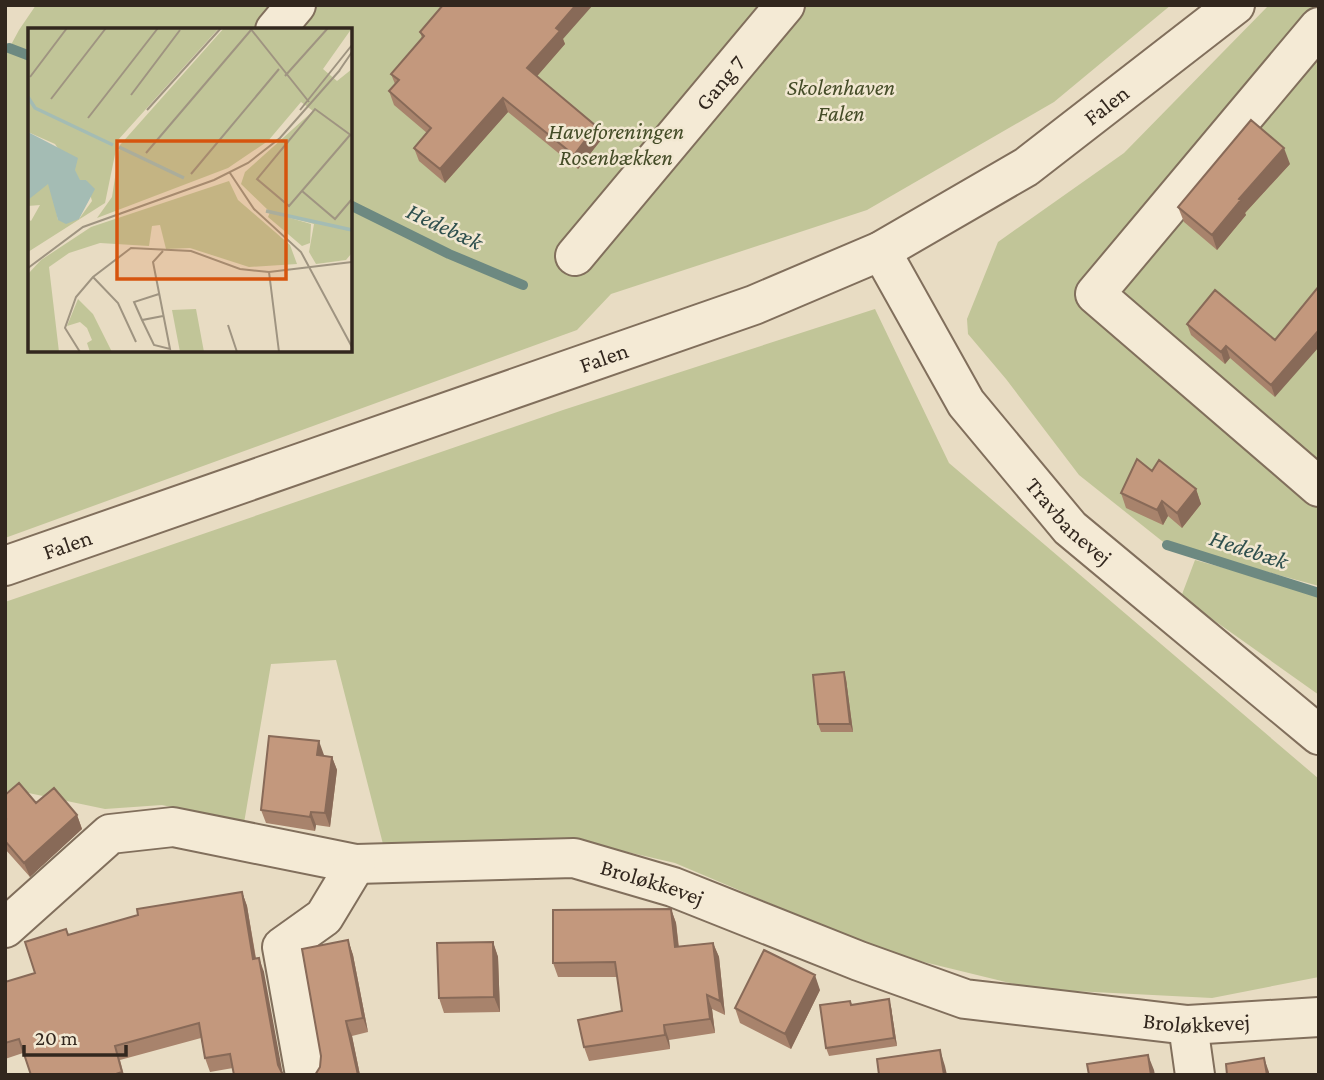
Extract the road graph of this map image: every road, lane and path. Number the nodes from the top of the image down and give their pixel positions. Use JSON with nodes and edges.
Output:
{"nodes":[{"id":1,"x":296,"y":5,"type":"edge"},
{"id":2,"x":785,"y":5,"type":"edge"},
{"id":3,"x":1218,"y":5,"type":"edge"},
{"id":4,"x":1235,"y":5,"type":"edge"},
{"id":5,"x":1319,"y":27,"type":"edge"},
{"id":6,"x":277,"y":28,"type":"edge"},
{"id":7,"x":1160,"y":63,"type":"junction"},
{"id":8,"x":881,"y":251,"type":"junction"},
{"id":9,"x":575,"y":256,"type":"dead end"},
{"id":10,"x":1319,"y":487,"type":"edge"},
{"id":11,"x":5,"y":566,"type":"edge"},
{"id":12,"x":1319,"y":735,"type":"edge"},
{"id":13,"x":356,"y":864,"type":"junction"},
{"id":14,"x":5,"y":928,"type":"edge"},
{"id":15,"x":1319,"y":1017,"type":"edge"},
{"id":16,"x":1188,"y":1025,"type":"junction"},
{"id":17,"x":305,"y":1075,"type":"edge"},
{"id":18,"x":1195,"y":1075,"type":"edge"}],
"edges":[{"from":1,"to":6,"type":"street"},
{"from":2,"to":9,"type":"street","name":"Gang 7"},
{"from":3,"to":7,"type":"street","name":"Falen"},
{"from":4,"to":7,"type":"street","name":"Falen"},
{"from":5,"to":10,"type":"street"},
{"from":7,"to":8,"type":"street","name":"Falen"},
{"from":8,"to":11,"type":"street","name":"Falen"},
{"from":8,"to":12,"type":"street","name":"Travbanevej"},
{"from":13,"to":14,"type":"street","name":"Broløkkevej"},
{"from":13,"to":16,"type":"street","name":"Broløkkevej"},
{"from":13,"to":17,"type":"street"},
{"from":15,"to":16,"type":"street","name":"Broløkkevej"},
{"from":16,"to":18,"type":"street"}]}
